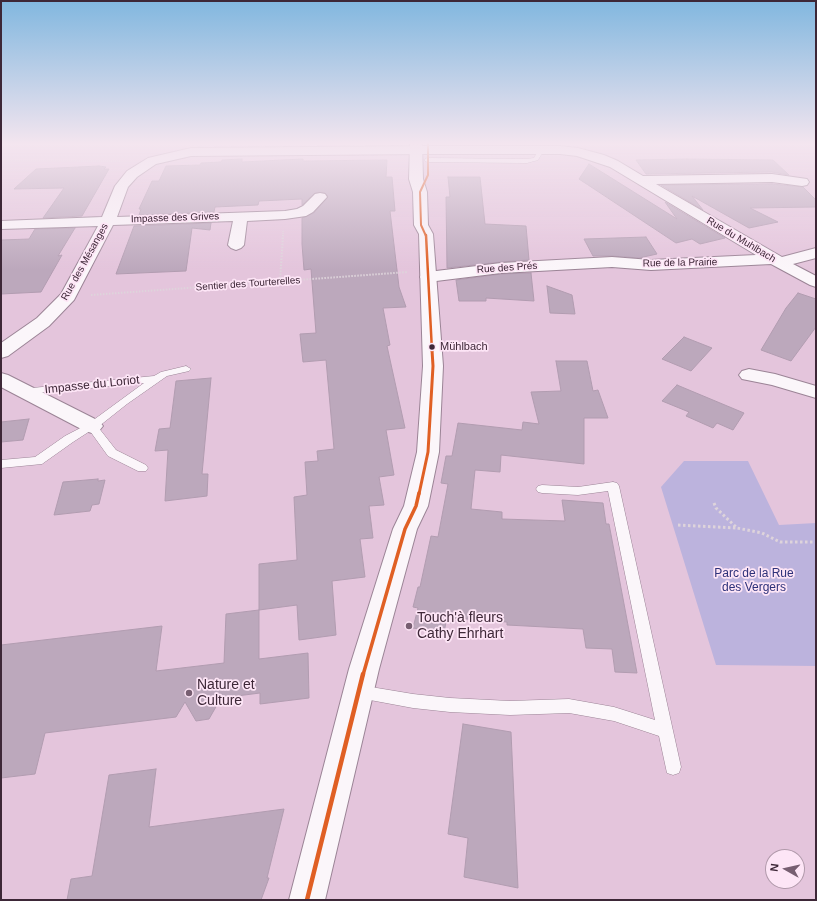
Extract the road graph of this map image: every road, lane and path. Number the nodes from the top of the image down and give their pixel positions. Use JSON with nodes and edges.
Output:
{"nodes":[{"id":1,"x":122,"y":186,"type":"edge"},
{"id":2,"x":423,"y":186,"type":"edge"},
{"id":3,"x":650,"y":186,"type":"edge"},
{"id":4,"x":320,"y":197,"type":"dead end"},
{"id":5,"x":285,"y":215,"type":"junction"},
{"id":6,"x":241,"y":216,"type":"junction"},
{"id":7,"x":108,"y":221,"type":"junction"},
{"id":8,"x":1,"y":225,"type":"edge"},
{"id":9,"x":236,"y":245,"type":"dead end"},
{"id":10,"x":816,"y":253,"type":"edge"},
{"id":11,"x":776,"y":261,"type":"junction"},
{"id":12,"x":587,"y":264,"type":"joint"},
{"id":13,"x":428,"y":274,"type":"junction"},
{"id":14,"x":280,"y":281,"type":"junction"},
{"id":15,"x":816,"y":282,"type":"edge"},
{"id":16,"x":68,"y":296,"type":"junction"},
{"id":17,"x":1,"y":352,"type":"edge"},
{"id":18,"x":186,"y":369,"type":"dead end"},
{"id":19,"x":749,"y":375,"type":"dead end"},
{"id":20,"x":157,"y":378,"type":"junction"},
{"id":21,"x":1,"y":379,"type":"edge"},
{"id":22,"x":26,"y":391,"type":"junction"},
{"id":23,"x":816,"y":392,"type":"edge"},
{"id":24,"x":92,"y":426,"type":"junction"},
{"id":25,"x":1,"y":464,"type":"edge"},
{"id":26,"x":142,"y":468,"type":"dead end"},
{"id":27,"x":542,"y":489,"type":"dead end"},
{"id":28,"x":714,"y":503,"type":"dead end"},
{"id":29,"x":678,"y":525,"type":"dead end"},
{"id":30,"x":737,"y":528,"type":"junction"},
{"id":31,"x":816,"y":542,"type":"edge"},
{"id":32,"x":358,"y":692,"type":"junction"},
{"id":33,"x":665,"y":732,"type":"junction"},
{"id":34,"x":672,"y":767,"type":"dead end"},
{"id":35,"x":307,"y":900,"type":"edge"}],
"edges":[{"from":1,"to":7,"type":"street","name":"Rue des Mésanges"},
{"from":2,"to":13,"type":"street"},
{"from":3,"to":11,"type":"street","name":"Rue du Muhlbach"},
{"from":4,"to":5,"type":"street","name":"Impasse des Grives"},
{"from":5,"to":6,"type":"street","name":"Impasse des Grives"},
{"from":5,"to":14,"type":"path"},
{"from":6,"to":7,"type":"street","name":"Impasse des Grives"},
{"from":6,"to":9,"type":"street"},
{"from":7,"to":8,"type":"street","name":"Impasse des Grives"},
{"from":7,"to":16,"type":"street","name":"Rue des Mésanges"},
{"from":10,"to":11,"type":"street","name":"Rue de la Prairie"},
{"from":11,"to":12,"type":"street","name":"Rue de la Prairie"},
{"from":11,"to":15,"type":"street","name":"Rue du Muhlbach"},
{"from":12,"to":13,"type":"street","name":"Rue des Prés"},
{"from":13,"to":14,"type":"path","name":"Sentier des Tourterelles"},
{"from":13,"to":32,"type":"street"},
{"from":14,"to":16,"type":"path","name":"Sentier des Tourterelles"},
{"from":16,"to":17,"type":"street","name":"Rue des Mésanges"},
{"from":18,"to":20,"type":"lane","name":"Impasse du Loriot"},
{"from":19,"to":23,"type":"street"},
{"from":20,"to":22,"type":"lane","name":"Impasse du Loriot"},
{"from":20,"to":24,"type":"lane","name":"Impasse du Loriot"},
{"from":21,"to":22,"type":"street","name":"Impasse du Loriot"},
{"from":22,"to":24,"type":"street","name":"Impasse du Loriot"},
{"from":24,"to":25,"type":"lane","name":"Impasse du Loriot"},
{"from":24,"to":26,"type":"lane","name":"Impasse du Loriot"},
{"from":27,"to":33,"type":"lane"},
{"from":28,"to":30,"type":"path"},
{"from":29,"to":30,"type":"path"},
{"from":30,"to":31,"type":"path"},
{"from":32,"to":33,"type":"lane"},
{"from":32,"to":35,"type":"street"},
{"from":33,"to":34,"type":"lane"}]}
